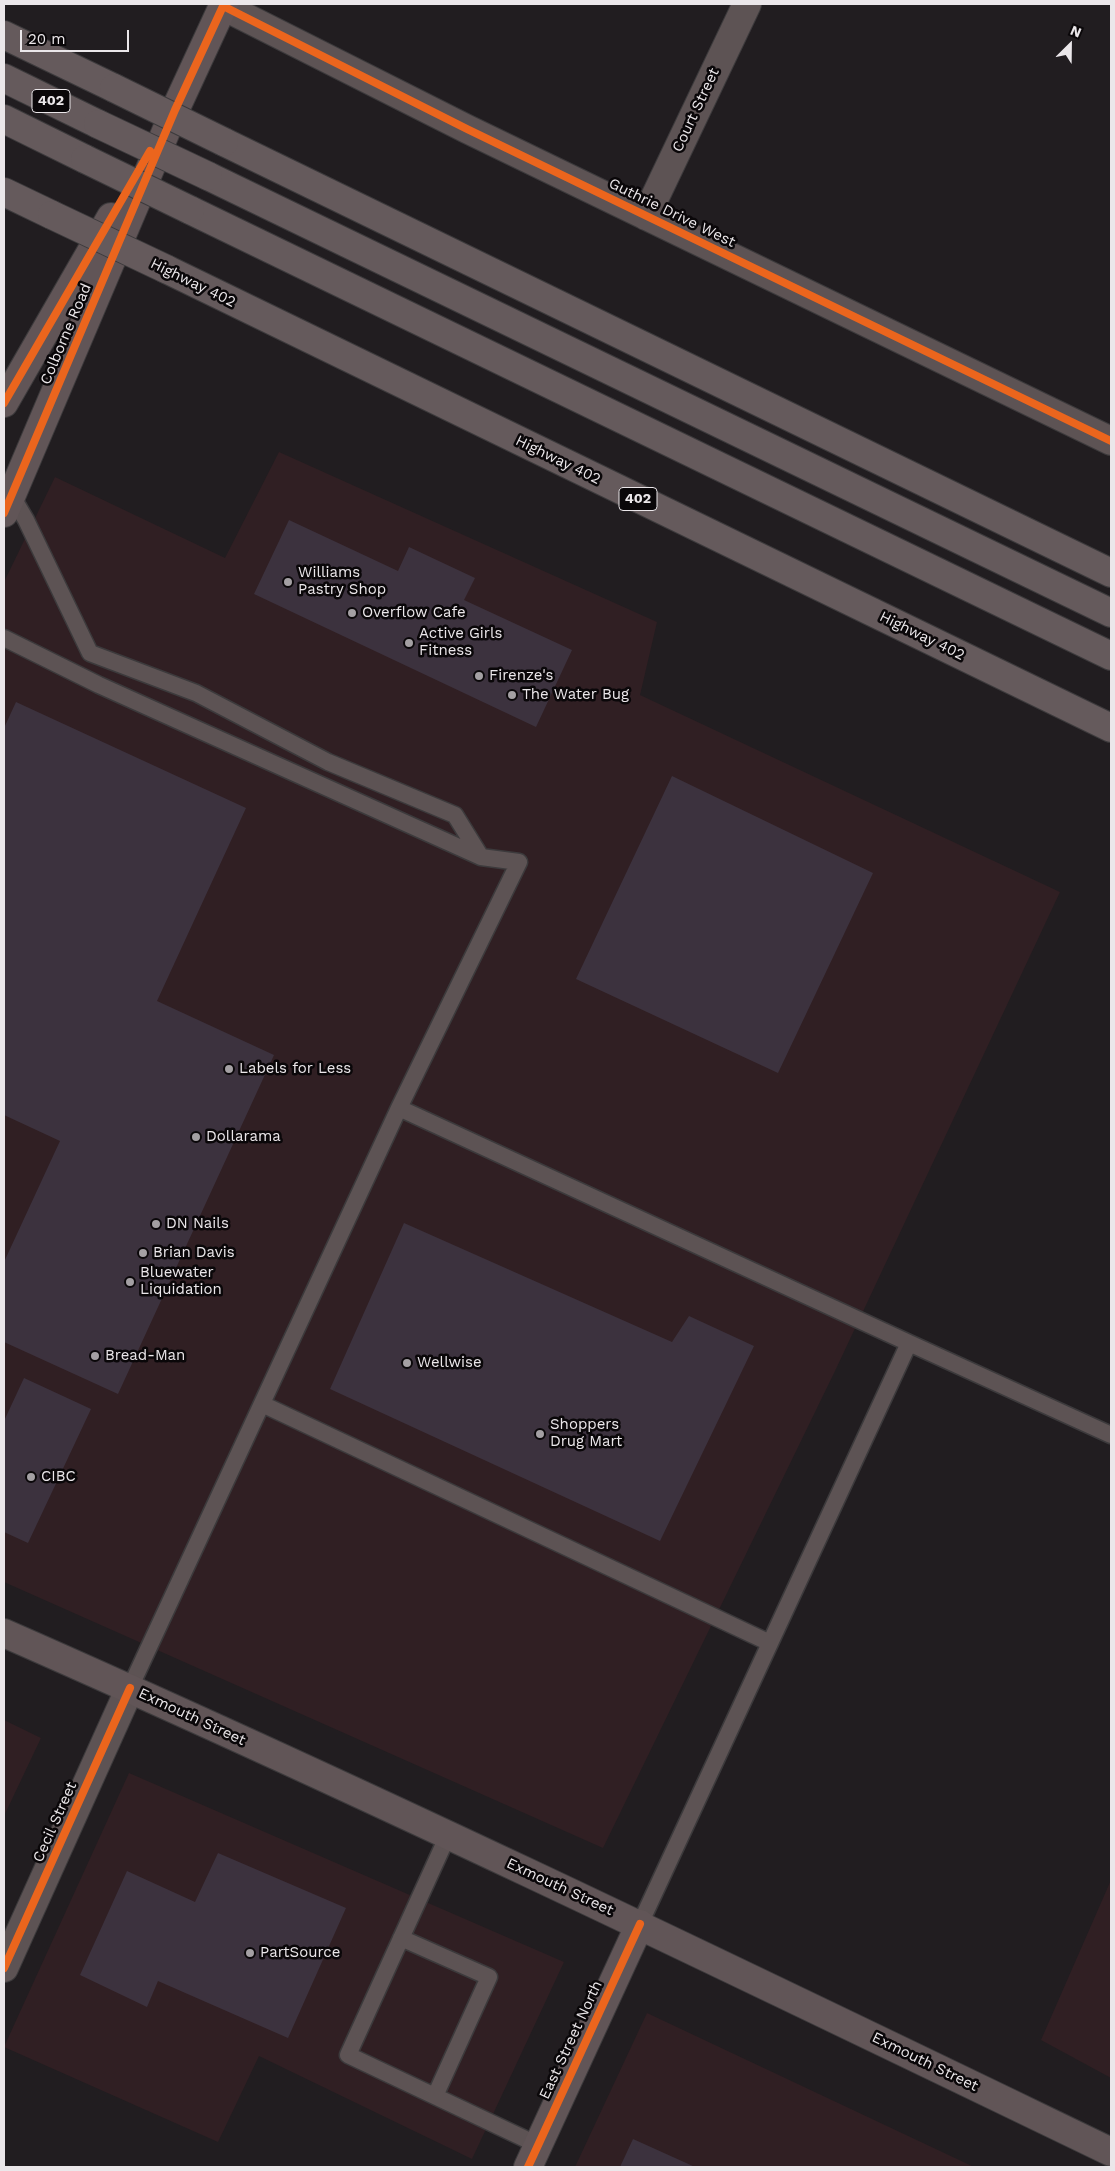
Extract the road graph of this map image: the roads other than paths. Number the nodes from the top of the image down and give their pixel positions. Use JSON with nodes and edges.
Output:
{"nodes":[{"id":1,"x":747,"y":4,"type":"edge"},
{"id":2,"x":223,"y":5,"type":"edge"},
{"id":3,"x":4,"y":35,"type":"edge"},
{"id":4,"x":4,"y":78,"type":"edge"},
{"id":5,"x":175,"y":110,"type":"junction"},
{"id":6,"x":4,"y":119,"type":"edge"},
{"id":7,"x":4,"y":192,"type":"edge"},
{"id":8,"x":646,"y":216,"type":"junction"},
{"id":9,"x":18,"y":380,"type":"junction"},
{"id":10,"x":4,"y":403,"type":"edge"},
{"id":11,"x":4,"y":419,"type":"edge"},
{"id":12,"x":1111,"y":441,"type":"edge"},
{"id":13,"x":8,"y":505,"type":"edge"},
{"id":14,"x":1111,"y":573,"type":"edge"},
{"id":15,"x":1111,"y":614,"type":"edge"},
{"id":16,"x":4,"y":638,"type":"edge"},
{"id":17,"x":1111,"y":656,"type":"edge"},
{"id":18,"x":1111,"y":728,"type":"edge"},
{"id":19,"x":481,"y":857,"type":"junction"},
{"id":20,"x":399,"y":1108,"type":"junction"},
{"id":21,"x":909,"y":1343,"type":"junction"},
{"id":22,"x":262,"y":1404,"type":"junction"},
{"id":23,"x":1111,"y":1435,"type":"edge"},
{"id":24,"x":4,"y":1633,"type":"edge"},
{"id":25,"x":770,"y":1642,"type":"junction"},
{"id":26,"x":130,"y":1688,"type":"junction"},
{"id":27,"x":448,"y":1835,"type":"junction"},
{"id":28,"x":640,"y":1924,"type":"junction"},
{"id":29,"x":401,"y":1938,"type":"junction"},
{"id":30,"x":4,"y":1968,"type":"edge"},
{"id":31,"x":435,"y":2096,"type":"junction"},
{"id":32,"x":1111,"y":2152,"type":"edge"},
{"id":33,"x":533,"y":2156,"type":"edge"}],
"edges":[{"from":1,"to":8,"type":"street","name":"Court Street"},
{"from":2,"to":5,"type":"main road","name":"Colborne Road"},
{"from":2,"to":8,"type":"street","name":"Guthrie Drive West"},
{"from":3,"to":14,"type":"highway","bridge":true},
{"from":4,"to":15,"type":"highway","number":"402","bridge":true},
{"from":5,"to":9,"type":"main road","name":"Colborne Road"},
{"from":5,"to":13,"type":"main road","name":"Colborne Road"},
{"from":6,"to":17,"type":"highway","bridge":true},
{"from":7,"to":18,"type":"highway","name":"Highway 402","number":"402","bridge":true},
{"from":8,"to":12,"type":"street","name":"Guthrie Drive West"},
{"from":9,"to":10,"type":"main road","name":"Colborne Road"},
{"from":9,"to":11,"type":"lane"},
{"from":13,"to":19,"type":"lane"},
{"from":16,"to":19,"type":"lane"},
{"from":19,"to":20,"type":"lane"},
{"from":20,"to":21,"type":"lane"},
{"from":20,"to":22,"type":"lane"},
{"from":21,"to":23,"type":"lane"},
{"from":21,"to":25,"type":"lane"},
{"from":22,"to":25,"type":"lane"},
{"from":22,"to":26,"type":"lane"},
{"from":24,"to":26,"type":"main road","name":"Exmouth Street"},
{"from":25,"to":28,"type":"lane"},
{"from":26,"to":27,"type":"main road","name":"Exmouth Street"},
{"from":26,"to":30,"type":"street","name":"Cecil Street"},
{"from":27,"to":28,"type":"main road","name":"Exmouth Street"},
{"from":27,"to":29,"type":"lane"},
{"from":28,"to":32,"type":"main road","name":"Exmouth Street"},
{"from":28,"to":33,"type":"main road","name":"East Street North"},
{"from":29,"to":31,"type":"lane"},
{"from":29,"to":31,"type":"lane"},
{"from":31,"to":33,"type":"lane"}]}
